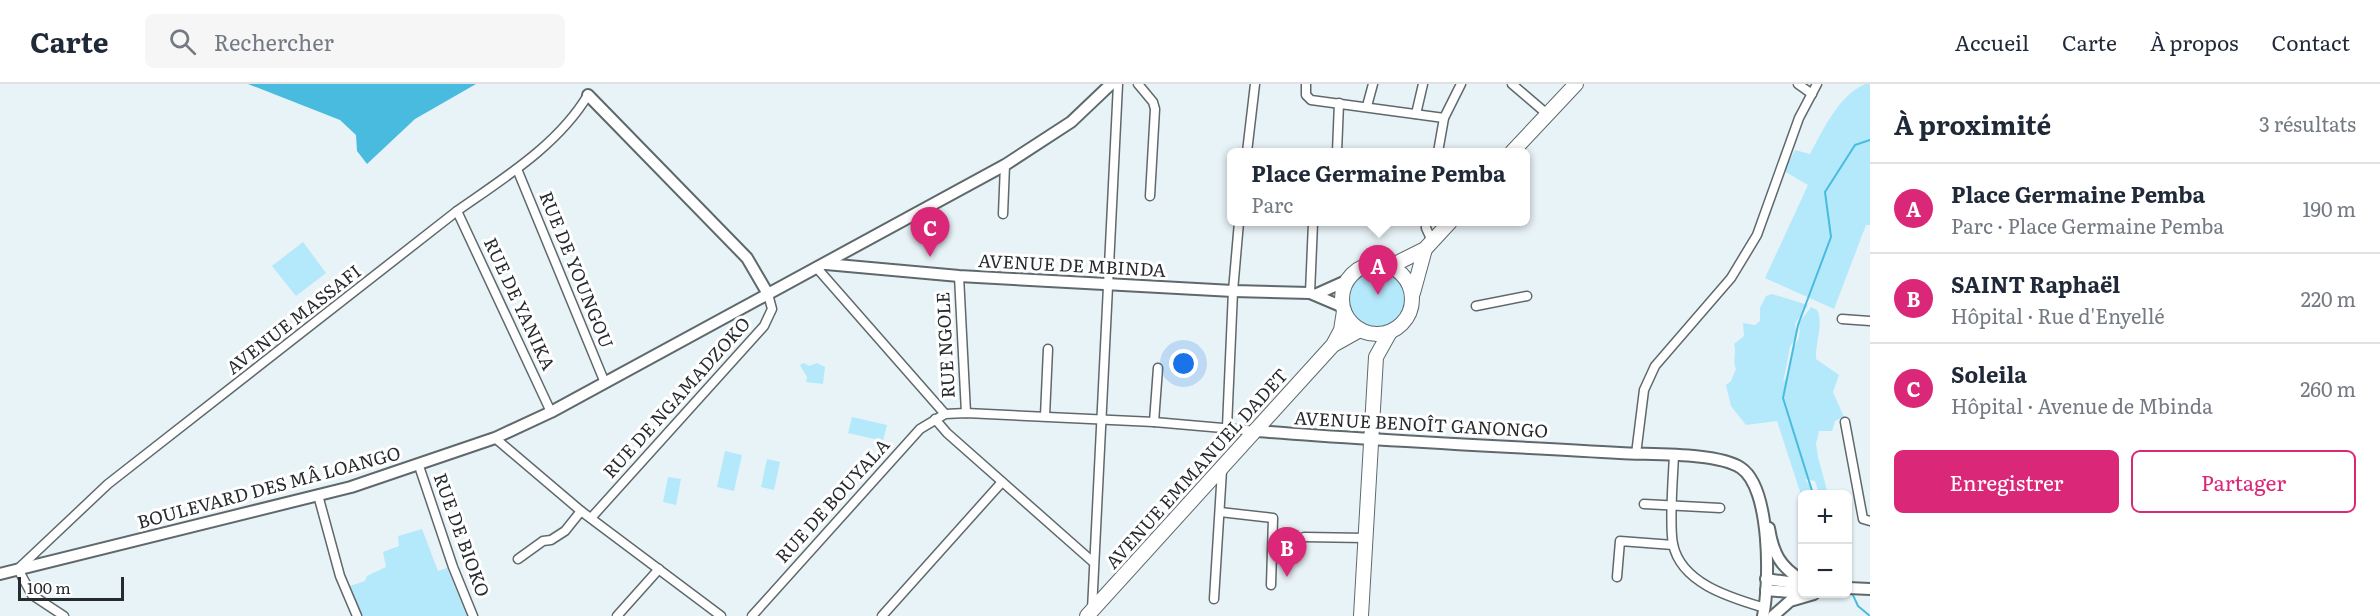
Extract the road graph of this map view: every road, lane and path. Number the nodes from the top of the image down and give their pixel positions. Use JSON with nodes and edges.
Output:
{"nodes":[{"id":1,"x":1111,"y":84,"type":"edge"},
{"id":2,"x":1118,"y":84,"type":"edge"},
{"id":3,"x":1138,"y":84,"type":"edge"},
{"id":4,"x":1255,"y":84,"type":"edge"},
{"id":5,"x":1306,"y":84,"type":"edge"},
{"id":6,"x":1373,"y":84,"type":"edge"},
{"id":7,"x":1423,"y":84,"type":"edge"},
{"id":8,"x":1461,"y":84,"type":"edge"},
{"id":9,"x":1512,"y":84,"type":"edge"},
{"id":10,"x":1576,"y":84,"type":"edge"},
{"id":11,"x":1798,"y":84,"type":"edge"},
{"id":12,"x":1817,"y":84,"type":"edge"},
{"id":13,"x":1812,"y":94,"type":"junction"},
{"id":14,"x":588,"y":95,"type":"joint"},
{"id":15,"x":1339,"y":103,"type":"junction"},
{"id":16,"x":1367,"y":106,"type":"junction"},
{"id":17,"x":1416,"y":114,"type":"junction"},
{"id":18,"x":1547,"y":114,"type":"junction"},
{"id":19,"x":1444,"y":118,"type":"junction"},
{"id":20,"x":1248,"y":148,"type":"edge"},
{"id":21,"x":1337,"y":148,"type":"edge"},
{"id":22,"x":1439,"y":148,"type":"edge"},
{"id":23,"x":1516,"y":148,"type":"edge"},
{"id":24,"x":1005,"y":165,"type":"junction"},
{"id":25,"x":517,"y":170,"type":"junction"},
{"id":26,"x":1150,"y":196,"type":"dead end"},
{"id":27,"x":457,"y":211,"type":"junction"},
{"id":28,"x":1003,"y":214,"type":"dead end"},
{"id":29,"x":1239,"y":226,"type":"edge"},
{"id":30,"x":1313,"y":226,"type":"edge"},
{"id":31,"x":1427,"y":226,"type":"edge"},
{"id":32,"x":1446,"y":226,"type":"edge"},
{"id":33,"x":1429,"y":245,"type":"junction"},
{"id":34,"x":821,"y":266,"type":"junction"},
{"id":35,"x":1391,"y":266,"type":"junction"},
{"id":36,"x":959,"y":276,"type":"junction"},
{"id":37,"x":1346,"y":282,"type":"junction"},
{"id":38,"x":1108,"y":284,"type":"junction"},
{"id":39,"x":1233,"y":291,"type":"junction"},
{"id":40,"x":768,"y":294,"type":"junction"},
{"id":41,"x":1313,"y":294,"type":"junction"},
{"id":42,"x":1413,"y":294,"type":"junction"},
{"id":43,"x":1527,"y":296,"type":"dead end"},
{"id":44,"x":1476,"y":306,"type":"dead end"},
{"id":45,"x":1344,"y":309,"type":"junction"},
{"id":46,"x":1842,"y":319,"type":"dead end"},
{"id":47,"x":1870,"y":321,"type":"edge"},
{"id":48,"x":1363,"y":331,"type":"junction"},
{"id":49,"x":1390,"y":332,"type":"junction"},
{"id":50,"x":1333,"y":345,"type":"junction"},
{"id":51,"x":1048,"y":349,"type":"dead end"},
{"id":52,"x":1376,"y":357,"type":"junction"},
{"id":53,"x":1158,"y":368,"type":"dead end"},
{"id":54,"x":605,"y":383,"type":"junction"},
{"id":55,"x":551,"y":412,"type":"junction"},
{"id":56,"x":966,"y":413,"type":"junction"},
{"id":57,"x":945,"y":414,"type":"junction"},
{"id":58,"x":1045,"y":416,"type":"junction"},
{"id":59,"x":1100,"y":418,"type":"junction"},
{"id":60,"x":935,"y":419,"type":"junction"},
{"id":61,"x":1154,"y":422,"type":"junction"},
{"id":62,"x":1845,"y":422,"type":"dead end"},
{"id":63,"x":1227,"y":427,"type":"junction"},
{"id":64,"x":1257,"y":431,"type":"junction"},
{"id":65,"x":495,"y":438,"type":"junction"},
{"id":66,"x":1370,"y":440,"type":"junction"},
{"id":67,"x":1636,"y":454,"type":"junction"},
{"id":68,"x":1674,"y":455,"type":"junction"},
{"id":69,"x":418,"y":466,"type":"junction"},
{"id":70,"x":1222,"y":470,"type":"junction"},
{"id":71,"x":1753,"y":481,"type":"junction"},
{"id":72,"x":1002,"y":482,"type":"junction"},
{"id":73,"x":318,"y":495,"type":"junction"},
{"id":74,"x":1644,"y":504,"type":"dead end"},
{"id":75,"x":1673,"y":506,"type":"junction"},
{"id":76,"x":1720,"y":508,"type":"dead end"},
{"id":77,"x":581,"y":511,"type":"junction"},
{"id":78,"x":1220,"y":512,"type":"junction"},
{"id":79,"x":591,"y":518,"type":"junction"},
{"id":80,"x":1870,"y":521,"type":"edge"},
{"id":81,"x":1304,"y":537,"type":"dead end"},
{"id":82,"x":1366,"y":538,"type":"junction"},
{"id":83,"x":1673,"y":545,"type":"junction"},
{"id":84,"x":518,"y":559,"type":"dead end"},
{"id":85,"x":1093,"y":561,"type":"junction"},
{"id":86,"x":18,"y":569,"type":"junction"},
{"id":87,"x":658,"y":569,"type":"junction"},
{"id":88,"x":0,"y":574,"type":"edge"},
{"id":89,"x":1617,"y":578,"type":"dead end"},
{"id":90,"x":1798,"y":578,"type":"edge"},
{"id":91,"x":1798,"y":582,"type":"edge"},
{"id":92,"x":1766,"y":584,"type":"junction"},
{"id":93,"x":1271,"y":585,"type":"dead end"},
{"id":94,"x":1798,"y":592,"type":"edge"},
{"id":95,"x":1800,"y":598,"type":"edge"},
{"id":96,"x":1214,"y":599,"type":"dead end"},
{"id":97,"x":1089,"y":613,"type":"edge"},
{"id":98,"x":1767,"y":613,"type":"edge"},
{"id":99,"x":64,"y":616,"type":"edge"},
{"id":100,"x":357,"y":616,"type":"edge"},
{"id":101,"x":473,"y":616,"type":"edge"},
{"id":102,"x":616,"y":616,"type":"edge"},
{"id":103,"x":721,"y":616,"type":"edge"},
{"id":104,"x":752,"y":616,"type":"edge"},
{"id":105,"x":882,"y":616,"type":"edge"},
{"id":106,"x":1361,"y":616,"type":"edge"}],
"edges":[{"from":1,"to":24,"type":"street","name":"BOULEVARD DES MÂ LOANGO"},
{"from":2,"to":38,"type":"street"},
{"from":3,"to":26,"type":"street"},
{"from":4,"to":20,"type":"street"},
{"from":5,"to":15,"type":"street"},
{"from":6,"to":16,"type":"street"},
{"from":7,"to":17,"type":"street"},
{"from":8,"to":19,"type":"street"},
{"from":9,"to":18,"type":"street"},
{"from":10,"to":18,"type":"main road"},
{"from":11,"to":13,"type":"street"},
{"from":12,"to":13,"type":"street"},
{"from":13,"to":67,"type":"street"},
{"from":14,"to":25,"type":"street","name":"AVENUE MASSAFI"},
{"from":14,"to":40,"type":"street"},
{"from":15,"to":16,"type":"street"},
{"from":15,"to":21,"type":"street"},
{"from":16,"to":17,"type":"street"},
{"from":17,"to":19,"type":"street"},
{"from":18,"to":23,"type":"main road"},
{"from":19,"to":22,"type":"street"},
{"from":24,"to":28,"type":"street"},
{"from":24,"to":34,"type":"street","name":"BOULEVARD DES MÂ LOANGO"},
{"from":25,"to":27,"type":"street","name":"AVENUE MASSAFI"},
{"from":25,"to":54,"type":"street","name":"RUE DE YOUNGOU"},
{"from":27,"to":55,"type":"street","name":"RUE DE YANIKA"},
{"from":27,"to":86,"type":"street","name":"AVENUE MASSAFI"},
{"from":29,"to":39,"type":"street"},
{"from":30,"to":41,"type":"street"},
{"from":31,"to":33,"type":"street"},
{"from":32,"to":33,"type":"main road"},
{"from":33,"to":35,"type":"main road"},
{"from":33,"to":42,"type":"main road"},
{"from":34,"to":36,"type":"street","name":"AVENUE DE MBINDA"},
{"from":34,"to":40,"type":"street","name":"BOULEVARD DES MÂ LOANGO"},
{"from":34,"to":57,"type":"street"},
{"from":35,"to":37,"type":"main road"},
{"from":35,"to":42,"type":"main road"},
{"from":36,"to":38,"type":"street","name":"AVENUE DE MBINDA"},
{"from":36,"to":56,"type":"street","name":"RUE NGOLE"},
{"from":37,"to":41,"type":"street","name":"AVENUE DE MBINDA"},
{"from":37,"to":45,"type":"main road"},
{"from":38,"to":39,"type":"street","name":"AVENUE DE MBINDA"},
{"from":38,"to":59,"type":"street"},
{"from":39,"to":41,"type":"street","name":"AVENUE DE MBINDA"},
{"from":39,"to":63,"type":"street"},
{"from":40,"to":54,"type":"street","name":"BOULEVARD DES MÂ LOANGO"},
{"from":40,"to":79,"type":"street","name":"RUE DE NGAMADZOKO"},
{"from":41,"to":45,"type":"street","name":"AVENUE DE MBINDA"},
{"from":42,"to":49,"type":"main road"},
{"from":43,"to":44,"type":"street"},
{"from":45,"to":48,"type":"main road"},
{"from":45,"to":50,"type":"main road","name":"AVENUE EMMANUEL DADET"},
{"from":46,"to":47,"type":"street"},
{"from":48,"to":49,"type":"main road"},
{"from":48,"to":50,"type":"main road","name":"AVENUE EMMANUEL DADET"},
{"from":48,"to":52,"type":"main road"},
{"from":49,"to":52,"type":"main road"},
{"from":50,"to":64,"type":"main road","name":"AVENUE EMMANUEL DADET"},
{"from":51,"to":58,"type":"street"},
{"from":52,"to":66,"type":"main road"},
{"from":53,"to":61,"type":"street"},
{"from":54,"to":55,"type":"street","name":"BOULEVARD DES MÂ LOANGO"},
{"from":55,"to":65,"type":"street","name":"BOULEVARD DES MÂ LOANGO"},
{"from":56,"to":57,"type":"street","name":"AVENUE BENOÎT GANONGO"},
{"from":56,"to":58,"type":"street","name":"AVENUE BENOÎT GANONGO"},
{"from":57,"to":60,"type":"street","name":"RUE DE BOUYALA"},
{"from":58,"to":59,"type":"street","name":"AVENUE BENOÎT GANONGO"},
{"from":59,"to":61,"type":"street","name":"AVENUE BENOÎT GANONGO"},
{"from":59,"to":85,"type":"street"},
{"from":60,"to":72,"type":"street"},
{"from":60,"to":104,"type":"street","name":"RUE DE BOUYALA"},
{"from":61,"to":63,"type":"street","name":"AVENUE BENOÎT GANONGO"},
{"from":62,"to":80,"type":"street"},
{"from":63,"to":64,"type":"street","name":"AVENUE BENOÎT GANONGO"},
{"from":64,"to":66,"type":"street","name":"AVENUE BENOÎT GANONGO"},
{"from":64,"to":70,"type":"main road","name":"AVENUE EMMANUEL DADET"},
{"from":65,"to":69,"type":"street","name":"BOULEVARD DES MÂ LOANGO"},
{"from":65,"to":77,"type":"street"},
{"from":66,"to":67,"type":"street","name":"AVENUE BENOÎT GANONGO"},
{"from":66,"to":82,"type":"main road"},
{"from":67,"to":68,"type":"street","name":"AVENUE BENOÎT GANONGO"},
{"from":68,"to":71,"type":"street","name":"AVENUE BENOÎT GANONGO"},
{"from":68,"to":75,"type":"street"},
{"from":69,"to":73,"type":"street","name":"BOULEVARD DES MÂ LOANGO"},
{"from":69,"to":101,"type":"street","name":"RUE DE BIOKO"},
{"from":70,"to":78,"type":"street"},
{"from":70,"to":97,"type":"main road","name":"AVENUE EMMANUEL DADET"},
{"from":71,"to":90,"type":"street"},
{"from":71,"to":92,"type":"street"},
{"from":72,"to":85,"type":"street"},
{"from":72,"to":105,"type":"street"},
{"from":73,"to":86,"type":"street","name":"BOULEVARD DES MÂ LOANGO"},
{"from":73,"to":100,"type":"street"},
{"from":74,"to":75,"type":"street"},
{"from":75,"to":76,"type":"street"},
{"from":75,"to":83,"type":"street"},
{"from":77,"to":79,"type":"street"},
{"from":77,"to":84,"type":"street"},
{"from":78,"to":93,"type":"street"},
{"from":78,"to":96,"type":"street"},
{"from":79,"to":87,"type":"street"},
{"from":81,"to":82,"type":"street"},
{"from":82,"to":106,"type":"main road"},
{"from":83,"to":89,"type":"street"},
{"from":83,"to":98,"type":"street"},
{"from":85,"to":97,"type":"street"},
{"from":86,"to":88,"type":"street","name":"BOULEVARD DES MÂ LOANGO"},
{"from":86,"to":99,"type":"street"},
{"from":87,"to":102,"type":"street"},
{"from":87,"to":103,"type":"street"},
{"from":91,"to":92,"type":"street"},
{"from":92,"to":94,"type":"street"},
{"from":92,"to":98,"type":"street"},
{"from":95,"to":98,"type":"street"}]}
